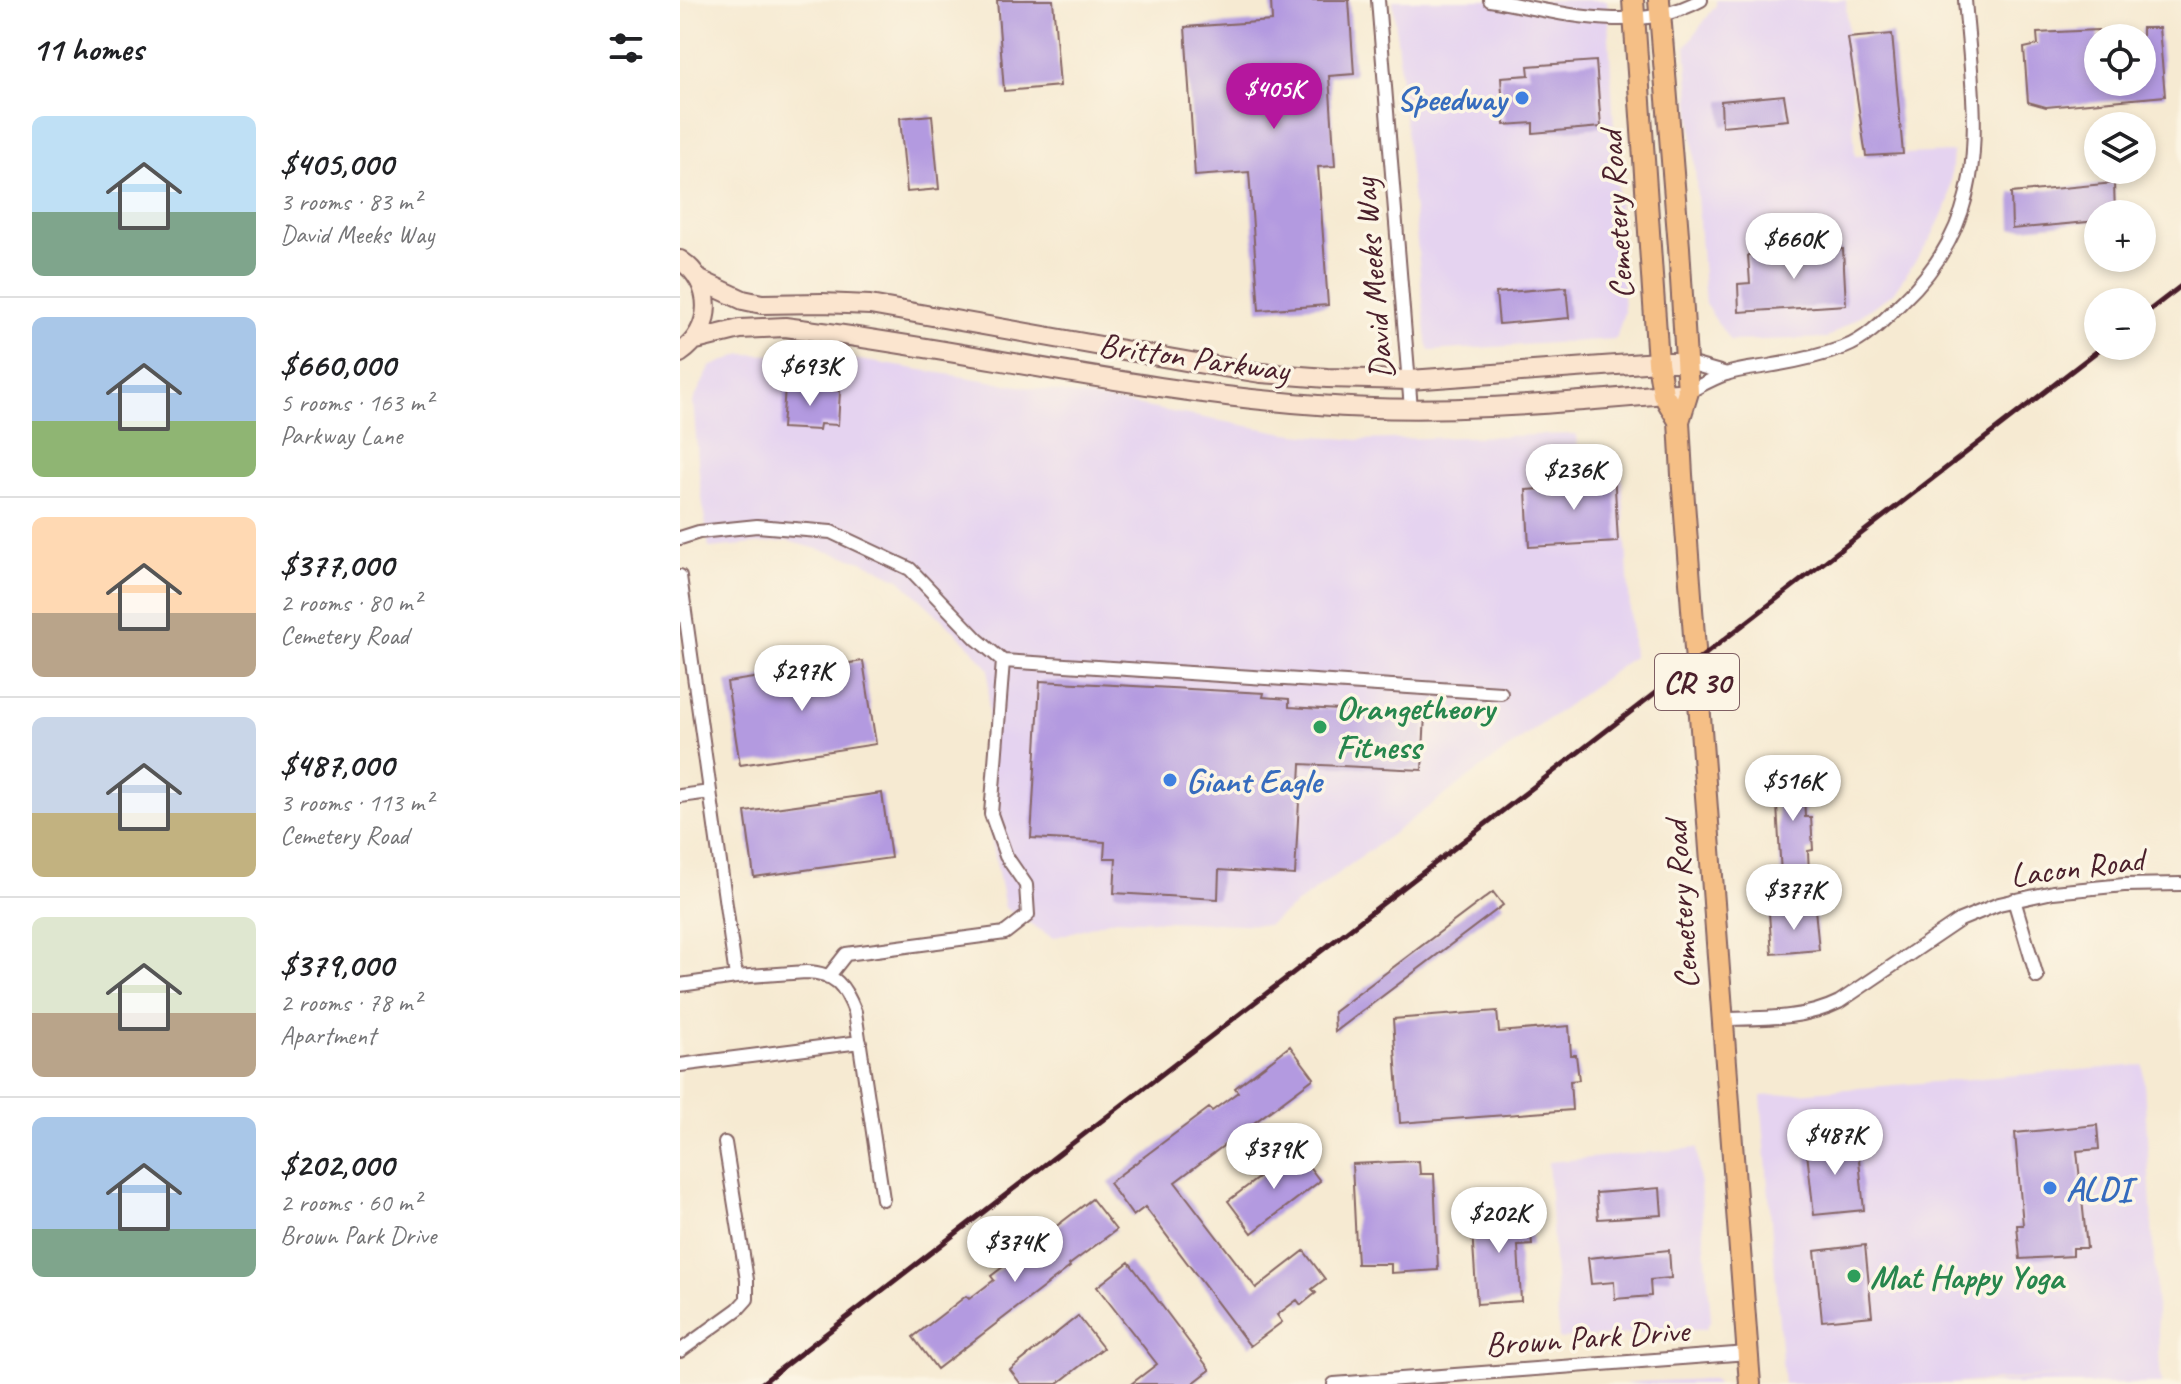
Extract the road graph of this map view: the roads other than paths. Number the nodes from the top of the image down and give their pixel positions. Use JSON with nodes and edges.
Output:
{"nodes":[{"id":1,"x":1378,"y":0,"type":"edge"},
{"id":2,"x":1490,"y":0,"type":"edge"},
{"id":3,"x":1701,"y":0,"type":"edge"},
{"id":4,"x":1965,"y":0,"type":"edge"},
{"id":5,"x":1659,"y":8,"type":"edge"},
{"id":6,"x":1634,"y":10,"type":"edge"},
{"id":7,"x":680,"y":260,"type":"edge"},
{"id":8,"x":700,"y":280,"type":"junction"},
{"id":9,"x":685,"y":352,"type":"edge"},
{"id":10,"x":1658,"y":362,"type":"junction"},
{"id":11,"x":1685,"y":362,"type":"junction"},
{"id":12,"x":1727,"y":374,"type":"junction"},
{"id":13,"x":1410,"y":380,"type":"junction"},
{"id":14,"x":1688,"y":392,"type":"junction"},
{"id":15,"x":1663,"y":394,"type":"junction"},
{"id":16,"x":1411,"y":409,"type":"junction"},
{"id":17,"x":1679,"y":421,"type":"junction"},
{"id":18,"x":680,"y":538,"type":"edge"},
{"id":19,"x":680,"y":576,"type":"edge"},
{"id":20,"x":1003,"y":661,"type":"junction"},
{"id":21,"x":1501,"y":693,"type":"dead end"},
{"id":22,"x":710,"y":792,"type":"junction"},
{"id":23,"x":680,"y":796,"type":"edge"},
{"id":24,"x":2181,"y":884,"type":"edge"},
{"id":25,"x":2014,"y":900,"type":"junction"},
{"id":26,"x":736,"y":977,"type":"junction"},
{"id":27,"x":828,"y":977,"type":"junction"},
{"id":28,"x":2037,"y":977,"type":"dead end"},
{"id":29,"x":680,"y":985,"type":"edge"},
{"id":30,"x":1722,"y":1019,"type":"junction"},
{"id":31,"x":860,"y":1042,"type":"junction"},
{"id":32,"x":680,"y":1065,"type":"edge"},
{"id":33,"x":725,"y":1143,"type":"dead end"},
{"id":34,"x":883,"y":1199,"type":"dead end"},
{"id":35,"x":680,"y":1351,"type":"edge"},
{"id":36,"x":1748,"y":1353,"type":"junction"},
{"id":37,"x":1334,"y":1384,"type":"edge"},
{"id":38,"x":1750,"y":1384,"type":"edge"}],
"edges":[{"from":1,"to":13,"type":"street","name":"David Meeks Way"},
{"from":2,"to":6,"type":"street"},
{"from":3,"to":5,"type":"street"},
{"from":4,"to":12,"type":"street"},
{"from":5,"to":6,"type":"street"},
{"from":5,"to":11,"type":"main road","name":"Cemetery Road","number":"CR 30"},
{"from":6,"to":10,"type":"main road","name":"Cemetery Road","number":"CR 30"},
{"from":7,"to":8,"type":"main road"},
{"from":8,"to":9,"type":"main road"},
{"from":8,"to":13,"type":"main road","name":"Britton Parkway"},
{"from":9,"to":16,"type":"main road","name":"Britton Parkway"},
{"from":10,"to":11,"type":"main road","name":"Britton Parkway"},
{"from":10,"to":13,"type":"main road","name":"Britton Parkway"},
{"from":10,"to":15,"type":"main road","name":"Cemetery Road","number":"CR 30"},
{"from":11,"to":12,"type":"street"},
{"from":11,"to":14,"type":"main road","name":"Cemetery Road","number":"CR 30"},
{"from":12,"to":14,"type":"street"},
{"from":13,"to":16,"type":"street","name":"David Meeks Way"},
{"from":14,"to":15,"type":"main road","name":"Britton Parkway"},
{"from":14,"to":17,"type":"main road","name":"Cemetery Road","number":"CR 30"},
{"from":15,"to":16,"type":"main road","name":"Britton Parkway"},
{"from":15,"to":17,"type":"main road","name":"Cemetery Road","number":"CR 30"},
{"from":17,"to":30,"type":"main road","name":"Cemetery Road","number":"CR 30"},
{"from":18,"to":20,"type":"street"},
{"from":19,"to":22,"type":"street"},
{"from":20,"to":21,"type":"street"},
{"from":20,"to":27,"type":"street"},
{"from":22,"to":23,"type":"street"},
{"from":22,"to":26,"type":"street"},
{"from":24,"to":25,"type":"street","name":"Lacon Road"},
{"from":25,"to":28,"type":"street"},
{"from":25,"to":30,"type":"street","name":"Lacon Road"},
{"from":26,"to":27,"type":"street"},
{"from":26,"to":29,"type":"street"},
{"from":27,"to":31,"type":"street"},
{"from":30,"to":36,"type":"main road","name":"Cemetery Road","number":"CR 30"},
{"from":31,"to":32,"type":"street"},
{"from":31,"to":34,"type":"street"},
{"from":33,"to":35,"type":"street"},
{"from":36,"to":37,"type":"street","name":"Brown Park Drive"},
{"from":36,"to":38,"type":"main road","name":"Cemetery Road","number":"CR 30"}]}
